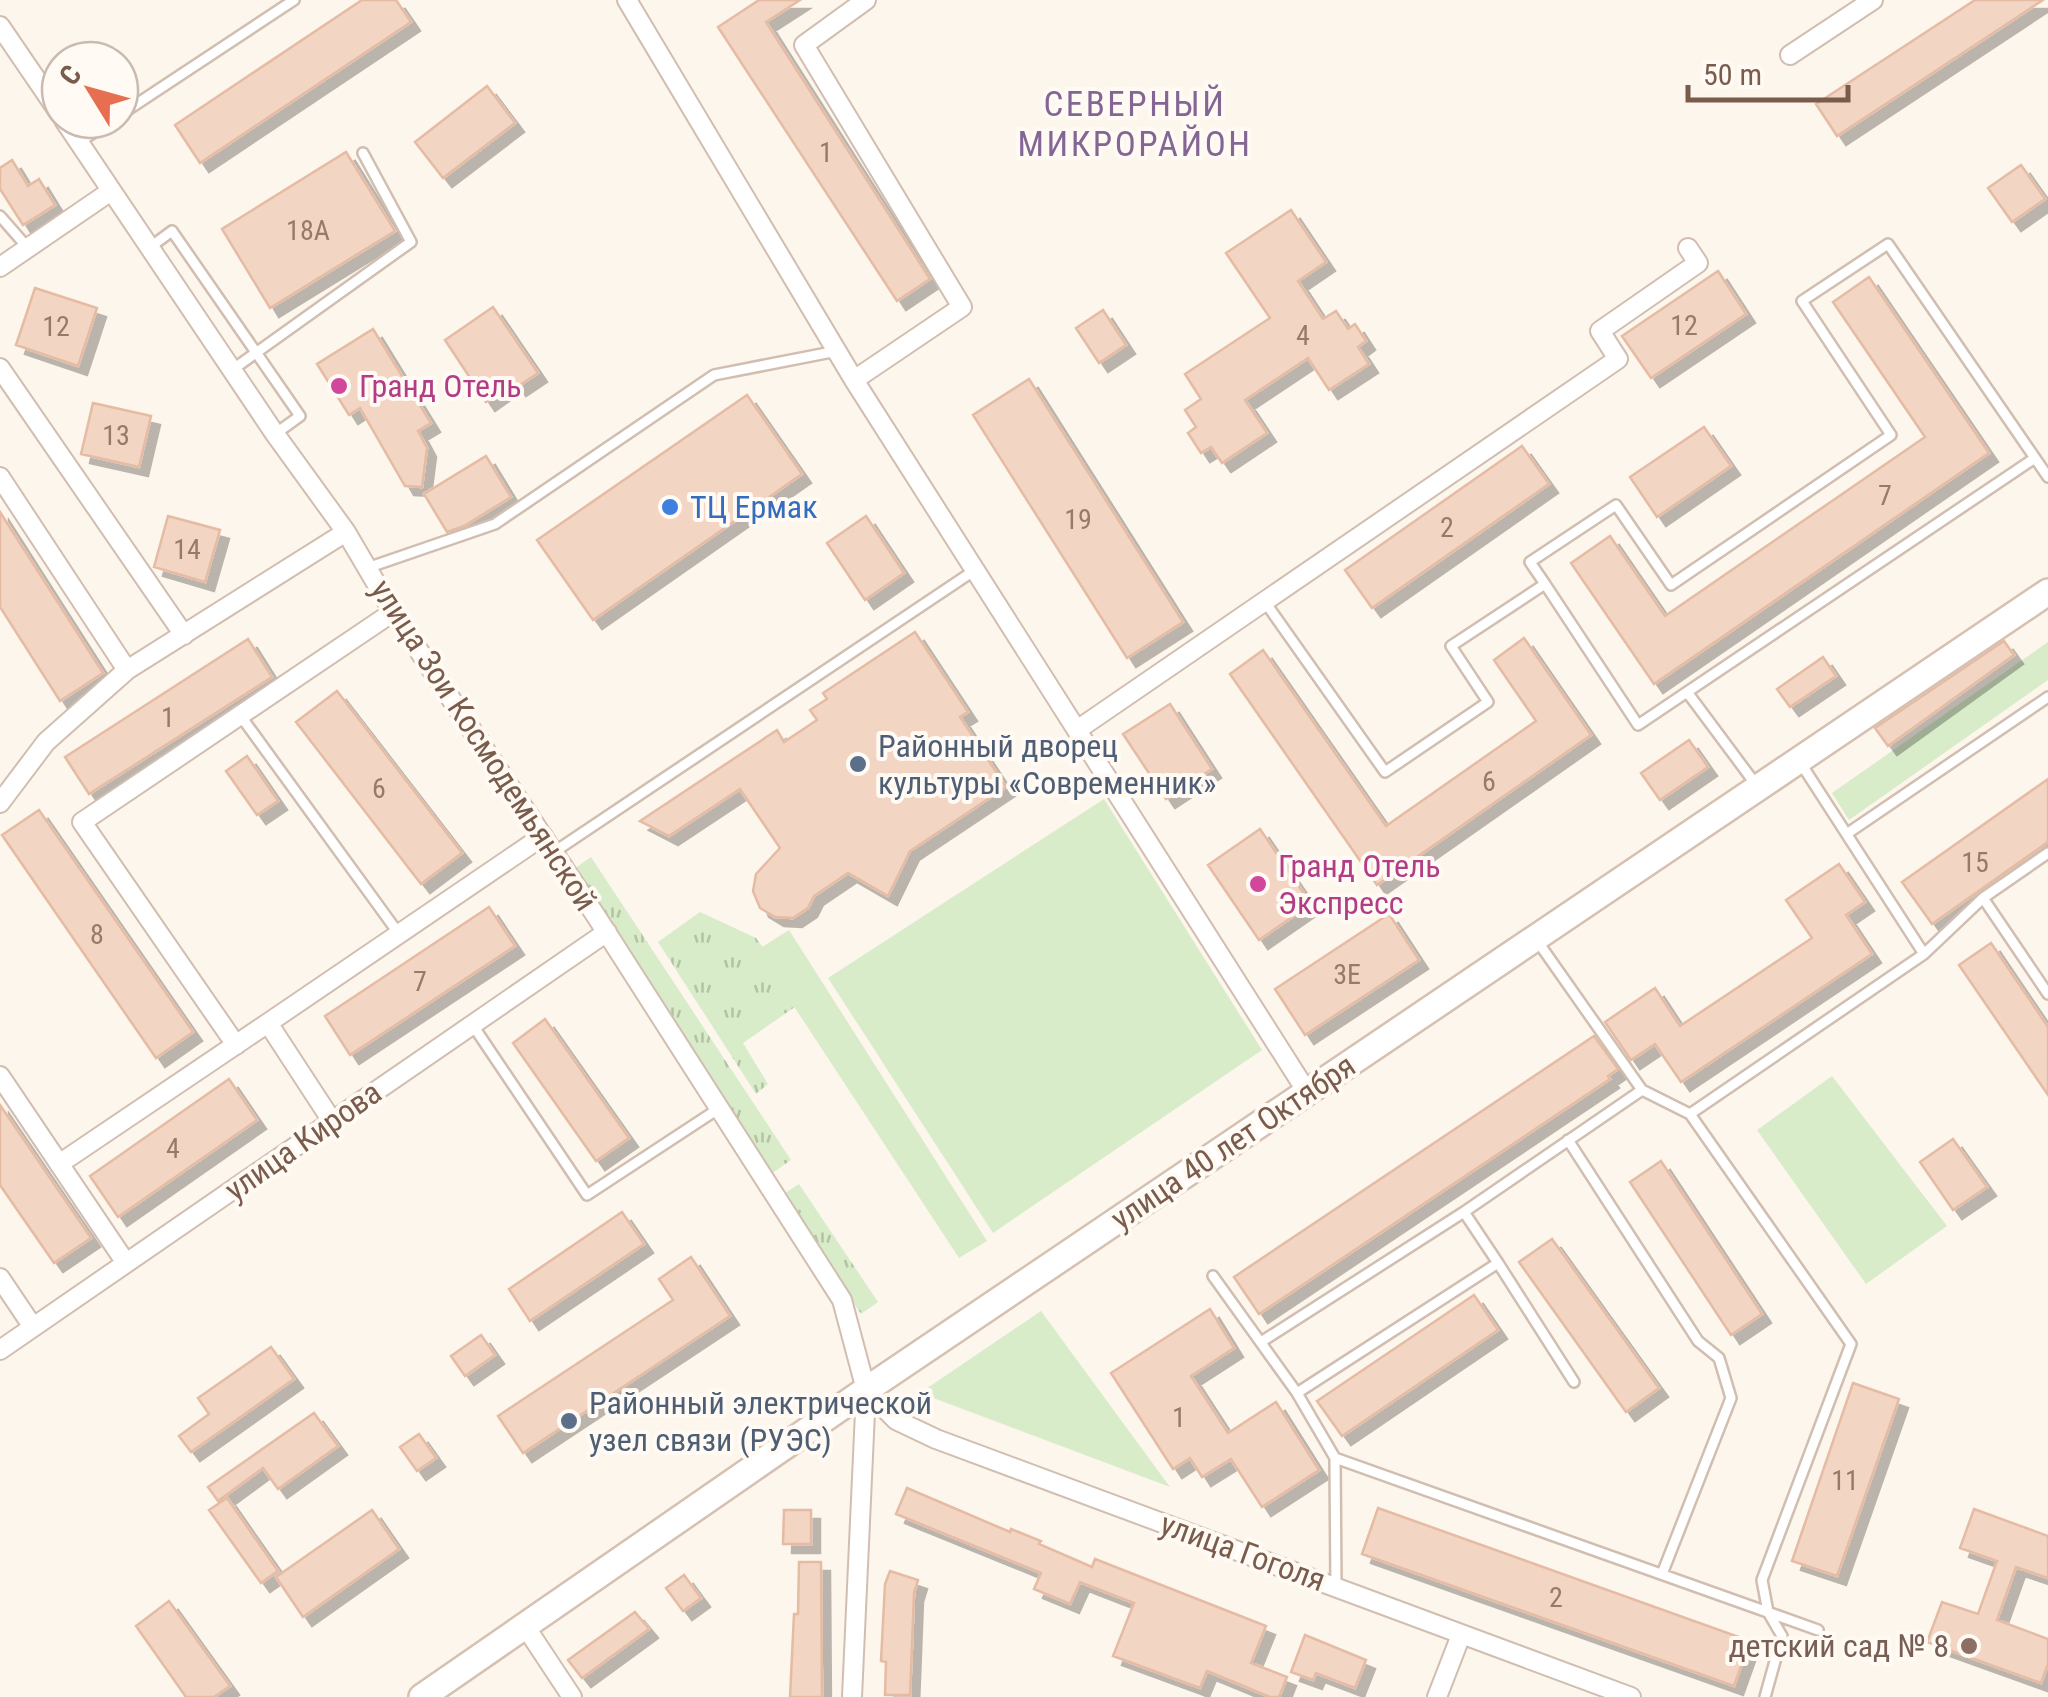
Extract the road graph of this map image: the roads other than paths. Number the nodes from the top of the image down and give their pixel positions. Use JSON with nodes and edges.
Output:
{"nodes":[{"id":1,"x":294,"y":0,"type":"edge"},
{"id":2,"x":627,"y":0,"type":"edge"},
{"id":3,"x":866,"y":0,"type":"edge"},
{"id":4,"x":1874,"y":0,"type":"edge"},
{"id":5,"x":0,"y":26,"type":"edge"},
{"id":6,"x":1790,"y":55,"type":"dead end"},
{"id":7,"x":40,"y":85,"type":"edge"},
{"id":8,"x":140,"y":102,"type":"edge"},
{"id":9,"x":83,"y":140,"type":"edge"},
{"id":10,"x":80,"y":142,"type":"joint"},
{"id":11,"x":363,"y":154,"type":"dead end"},
{"id":12,"x":111,"y":192,"type":"junction"},
{"id":13,"x":0,"y":216,"type":"edge"},
{"id":14,"x":28,"y":248,"type":"junction"},
{"id":15,"x":149,"y":248,"type":"junction"},
{"id":16,"x":1688,"y":248,"type":"dead end"},
{"id":17,"x":0,"y":267,"type":"edge"},
{"id":18,"x":837,"y":351,"type":"junction"},
{"id":19,"x":256,"y":353,"type":"junction"},
{"id":20,"x":0,"y":368,"type":"edge"},
{"id":21,"x":232,"y":370,"type":"junction"},
{"id":22,"x":854,"y":380,"type":"junction"},
{"id":23,"x":274,"y":434,"type":"junction"},
{"id":24,"x":2035,"y":458,"type":"junction"},
{"id":25,"x":0,"y":476,"type":"edge"},
{"id":26,"x":2048,"y":476,"type":"edge"},
{"id":27,"x":346,"y":532,"type":"junction"},
{"id":28,"x":367,"y":568,"type":"junction"},
{"id":29,"x":975,"y":570,"type":"junction"},
{"id":30,"x":1545,"y":584,"type":"junction"},
{"id":31,"x":2048,"y":592,"type":"edge"},
{"id":32,"x":1265,"y":602,"type":"junction"},
{"id":33,"x":393,"y":612,"type":"junction"},
{"id":34,"x":184,"y":635,"type":"junction"},
{"id":35,"x":127,"y":670,"type":"junction"},
{"id":36,"x":1688,"y":692,"type":"junction"},
{"id":37,"x":2048,"y":697,"type":"edge"},
{"id":38,"x":240,"y":715,"type":"junction"},
{"id":39,"x":1077,"y":730,"type":"junction"},
{"id":40,"x":1799,"y":760,"type":"junction"},
{"id":41,"x":1758,"y":788,"type":"junction"},
{"id":42,"x":0,"y":803,"type":"edge"},
{"id":43,"x":1848,"y":833,"type":"junction"},
{"id":44,"x":548,"y":844,"type":"junction"},
{"id":45,"x":2048,"y":852,"type":"edge"},
{"id":46,"x":1983,"y":898,"type":"junction"},
{"id":47,"x":606,"y":932,"type":"junction"},
{"id":48,"x":399,"y":934,"type":"junction"},
{"id":49,"x":1535,"y":938,"type":"junction"},
{"id":50,"x":1924,"y":954,"type":"junction"},
{"id":51,"x":2048,"y":994,"type":"edge"},
{"id":52,"x":268,"y":1023,"type":"junction"},
{"id":53,"x":472,"y":1024,"type":"junction"},
{"id":54,"x":236,"y":1045,"type":"junction"},
{"id":55,"x":0,"y":1076,"type":"edge"},
{"id":56,"x":1642,"y":1090,"type":"junction"},
{"id":57,"x":1307,"y":1092,"type":"junction"},
{"id":58,"x":720,"y":1107,"type":"junction"},
{"id":59,"x":1690,"y":1114,"type":"junction"},
{"id":60,"x":332,"y":1121,"type":"junction"},
{"id":61,"x":1568,"y":1140,"type":"junction"},
{"id":62,"x":59,"y":1164,"type":"junction"},
{"id":63,"x":1464,"y":1212,"type":"junction"},
{"id":64,"x":126,"y":1263,"type":"junction"},
{"id":65,"x":1498,"y":1263,"type":"junction"},
{"id":66,"x":1214,"y":1276,"type":"dead end"},
{"id":67,"x":0,"y":1278,"type":"edge"},
{"id":68,"x":33,"y":1327,"type":"junction"},
{"id":69,"x":1262,"y":1342,"type":"junction"},
{"id":70,"x":0,"y":1350,"type":"edge"},
{"id":71,"x":1574,"y":1382,"type":"dead end"},
{"id":72,"x":866,"y":1390,"type":"junction"},
{"id":73,"x":1298,"y":1393,"type":"junction"},
{"id":74,"x":1335,"y":1458,"type":"junction"},
{"id":75,"x":1662,"y":1574,"type":"junction"},
{"id":76,"x":1336,"y":1587,"type":"junction"},
{"id":77,"x":1768,"y":1612,"type":"junction"},
{"id":78,"x":524,"y":1626,"type":"junction"},
{"id":79,"x":1818,"y":1630,"type":"dead end"},
{"id":80,"x":1462,"y":1635,"type":"junction"},
{"id":81,"x":422,"y":1697,"type":"edge"},
{"id":82,"x":572,"y":1697,"type":"edge"},
{"id":83,"x":852,"y":1697,"type":"edge"},
{"id":84,"x":1437,"y":1697,"type":"edge"},
{"id":85,"x":1631,"y":1697,"type":"edge"},
{"id":86,"x":1764,"y":1697,"type":"edge"}],
"edges":[{"from":1,"to":8,"type":"lane"},
{"from":2,"to":18,"type":"street"},
{"from":3,"to":22,"type":"street"},
{"from":4,"to":6,"type":"street"},
{"from":5,"to":7,"type":"street","name":"улица Зои Космодемьянской"},
{"from":9,"to":10,"type":"lane"},
{"from":10,"to":12,"type":"street","name":"улица Зои Космодемьянской"},
{"from":11,"to":19,"type":"lane"},
{"from":12,"to":14,"type":"street"},
{"from":12,"to":15,"type":"street","name":"улица Зои Космодемьянской"},
{"from":13,"to":14,"type":"lane"},
{"from":14,"to":17,"type":"street"},
{"from":15,"to":19,"type":"lane"},
{"from":15,"to":21,"type":"street","name":"улица Зои Космодемьянской"},
{"from":16,"to":32,"type":"street"},
{"from":18,"to":22,"type":"street"},
{"from":18,"to":28,"type":"lane"},
{"from":19,"to":21,"type":"lane"},
{"from":19,"to":23,"type":"lane"},
{"from":20,"to":34,"type":"street"},
{"from":21,"to":23,"type":"street","name":"улица Зои Космодемьянской"},
{"from":22,"to":29,"type":"street"},
{"from":23,"to":27,"type":"street","name":"улица Зои Космодемьянской"},
{"from":24,"to":26,"type":"lane"},
{"from":24,"to":30,"type":"lane"},
{"from":24,"to":36,"type":"lane"},
{"from":25,"to":35,"type":"street"},
{"from":27,"to":28,"type":"street","name":"улица Зои Космодемьянской"},
{"from":27,"to":34,"type":"street"},
{"from":28,"to":33,"type":"street","name":"улица Зои Космодемьянской"},
{"from":29,"to":39,"type":"street"},
{"from":29,"to":44,"type":"lane"},
{"from":30,"to":32,"type":"lane"},
{"from":30,"to":36,"type":"lane"},
{"from":31,"to":40,"type":"street","name":"улица 40 лет Октября"},
{"from":32,"to":39,"type":"street"},
{"from":33,"to":38,"type":"street"},
{"from":33,"to":44,"type":"street","name":"улица Зои Космодемьянской"},
{"from":34,"to":35,"type":"street"},
{"from":35,"to":42,"type":"street"},
{"from":36,"to":41,"type":"lane"},
{"from":37,"to":43,"type":"lane"},
{"from":38,"to":48,"type":"lane"},
{"from":38,"to":54,"type":"street"},
{"from":39,"to":57,"type":"street"},
{"from":40,"to":41,"type":"street","name":"улица 40 лет Октября"},
{"from":40,"to":43,"type":"lane"},
{"from":41,"to":49,"type":"street","name":"улица 40 лет Октября"},
{"from":43,"to":50,"type":"lane"},
{"from":44,"to":47,"type":"street","name":"улица Зои Космодемьянской"},
{"from":44,"to":48,"type":"street"},
{"from":45,"to":46,"type":"lane"},
{"from":46,"to":50,"type":"lane"},
{"from":46,"to":51,"type":"lane"},
{"from":47,"to":53,"type":"street","name":"улица Кирова"},
{"from":47,"to":58,"type":"street","name":"улица Зои Космодемьянской"},
{"from":48,"to":52,"type":"street"},
{"from":49,"to":56,"type":"lane"},
{"from":49,"to":57,"type":"street","name":"улица 40 лет Октября"},
{"from":50,"to":59,"type":"lane"},
{"from":52,"to":54,"type":"street"},
{"from":52,"to":60,"type":"street"},
{"from":53,"to":58,"type":"lane"},
{"from":53,"to":60,"type":"street","name":"улица Кирова"},
{"from":54,"to":62,"type":"street"},
{"from":55,"to":62,"type":"street"},
{"from":56,"to":59,"type":"lane"},
{"from":56,"to":61,"type":"lane"},
{"from":57,"to":72,"type":"street","name":"улица 40 лет Октября"},
{"from":58,"to":72,"type":"street","name":"улица Зои Космодемьянской"},
{"from":59,"to":77,"type":"lane"},
{"from":60,"to":64,"type":"street","name":"улица Кирова"},
{"from":61,"to":63,"type":"lane"},
{"from":61,"to":75,"type":"lane"},
{"from":62,"to":64,"type":"street"},
{"from":63,"to":65,"type":"lane"},
{"from":63,"to":69,"type":"lane"},
{"from":64,"to":68,"type":"street","name":"улица Кирова"},
{"from":65,"to":71,"type":"lane"},
{"from":65,"to":73,"type":"lane"},
{"from":66,"to":69,"type":"lane"},
{"from":67,"to":68,"type":"street"},
{"from":68,"to":70,"type":"street","name":"улица Кирова"},
{"from":69,"to":73,"type":"lane"},
{"from":72,"to":76,"type":"street","name":"улица Гоголя"},
{"from":72,"to":78,"type":"street","name":"улица 40 лет Октября"},
{"from":72,"to":83,"type":"street","name":"улица Зои Космодемьянской"},
{"from":73,"to":74,"type":"lane"},
{"from":74,"to":75,"type":"lane"},
{"from":74,"to":76,"type":"lane"},
{"from":75,"to":77,"type":"lane"},
{"from":76,"to":80,"type":"street","name":"улица Гоголя"},
{"from":77,"to":79,"type":"lane"},
{"from":77,"to":86,"type":"lane"},
{"from":78,"to":81,"type":"street","name":"улица 40 лет Октября"},
{"from":78,"to":82,"type":"street"},
{"from":80,"to":84,"type":"street"},
{"from":80,"to":85,"type":"street","name":"улица Гоголя"}]}
